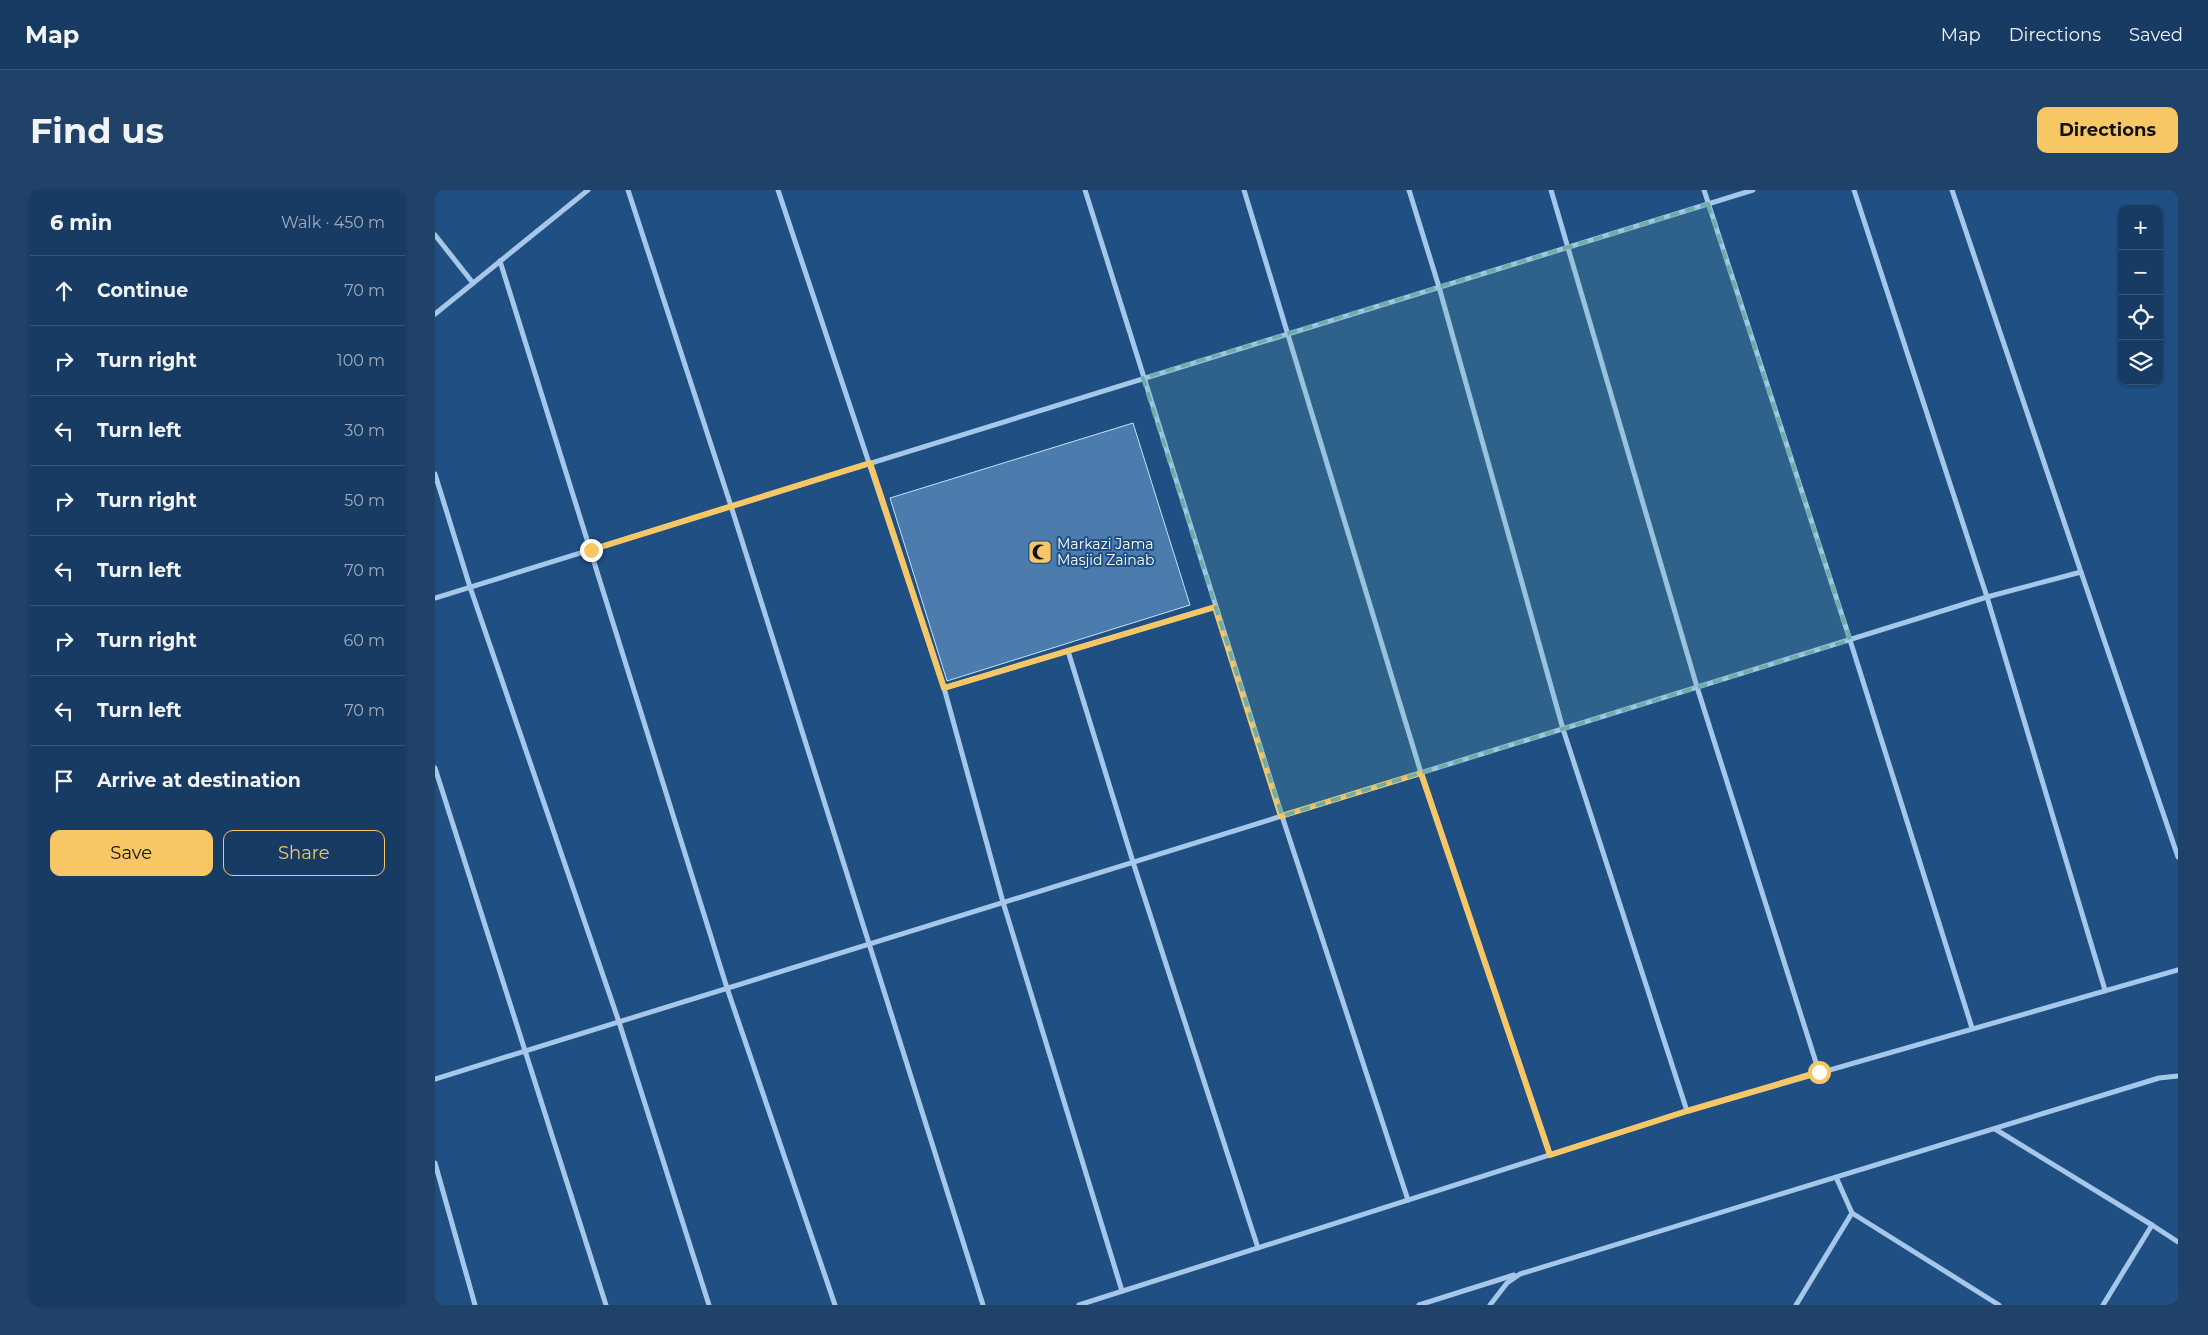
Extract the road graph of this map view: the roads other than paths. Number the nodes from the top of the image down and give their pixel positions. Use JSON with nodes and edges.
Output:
{"nodes":[{"id":1,"x":588,"y":190,"type":"edge"},
{"id":2,"x":628,"y":190,"type":"edge"},
{"id":3,"x":779,"y":190,"type":"edge"},
{"id":4,"x":1085,"y":190,"type":"edge"},
{"id":5,"x":1245,"y":190,"type":"edge"},
{"id":6,"x":1409,"y":190,"type":"edge"},
{"id":7,"x":1551,"y":190,"type":"edge"},
{"id":8,"x":1704,"y":190,"type":"edge"},
{"id":9,"x":1753,"y":190,"type":"edge"},
{"id":10,"x":1854,"y":190,"type":"edge"},
{"id":11,"x":1952,"y":190,"type":"edge"},
{"id":12,"x":1708,"y":204,"type":"junction"},
{"id":13,"x":435,"y":235,"type":"edge"},
{"id":14,"x":1567,"y":248,"type":"junction"},
{"id":15,"x":500,"y":261,"type":"junction"},
{"id":16,"x":473,"y":283,"type":"junction"},
{"id":17,"x":1439,"y":287,"type":"junction"},
{"id":18,"x":435,"y":314,"type":"edge"},
{"id":19,"x":1288,"y":334,"type":"junction"},
{"id":20,"x":1143,"y":378,"type":"junction"},
{"id":21,"x":870,"y":463,"type":"junction"},
{"id":22,"x":435,"y":474,"type":"edge"},
{"id":23,"x":731,"y":506,"type":"junction"},
{"id":24,"x":591,"y":550,"type":"junction"},
{"id":25,"x":2081,"y":572,"type":"junction"},
{"id":26,"x":470,"y":587,"type":"junction"},
{"id":27,"x":1987,"y":597,"type":"junction"},
{"id":28,"x":435,"y":598,"type":"edge"},
{"id":29,"x":1215,"y":607,"type":"junction"},
{"id":30,"x":1850,"y":640,"type":"junction"},
{"id":31,"x":1068,"y":651,"type":"junction"},
{"id":32,"x":944,"y":688,"type":"junction"},
{"id":33,"x":1697,"y":688,"type":"junction"},
{"id":34,"x":1563,"y":729,"type":"junction"},
{"id":35,"x":435,"y":768,"type":"edge"},
{"id":36,"x":1421,"y":773,"type":"junction"},
{"id":37,"x":1281,"y":816,"type":"junction"},
{"id":38,"x":2178,"y":857,"type":"edge"},
{"id":39,"x":1133,"y":862,"type":"junction"},
{"id":40,"x":1003,"y":902,"type":"junction"},
{"id":41,"x":868,"y":944,"type":"junction"},
{"id":42,"x":2178,"y":970,"type":"edge"},
{"id":43,"x":727,"y":988,"type":"junction"},
{"id":44,"x":2105,"y":990,"type":"junction"},
{"id":45,"x":619,"y":1022,"type":"junction"},
{"id":46,"x":1972,"y":1028,"type":"junction"},
{"id":47,"x":526,"y":1050,"type":"junction"},
{"id":48,"x":1819,"y":1072,"type":"junction"},
{"id":49,"x":2178,"y":1076,"type":"edge"},
{"id":50,"x":435,"y":1078,"type":"edge"},
{"id":51,"x":1687,"y":1111,"type":"junction"},
{"id":52,"x":1995,"y":1129,"type":"junction"},
{"id":53,"x":1550,"y":1155,"type":"junction"},
{"id":54,"x":435,"y":1163,"type":"edge"},
{"id":55,"x":1836,"y":1177,"type":"junction"},
{"id":56,"x":1408,"y":1200,"type":"junction"},
{"id":57,"x":1852,"y":1213,"type":"junction"},
{"id":58,"x":2152,"y":1225,"type":"junction"},
{"id":59,"x":2178,"y":1242,"type":"edge"},
{"id":60,"x":1258,"y":1248,"type":"junction"},
{"id":61,"x":1520,"y":1274,"type":"junction"},
{"id":62,"x":1122,"y":1291,"type":"junction"},
{"id":63,"x":475,"y":1305,"type":"edge"},
{"id":64,"x":606,"y":1305,"type":"edge"},
{"id":65,"x":709,"y":1305,"type":"edge"},
{"id":66,"x":835,"y":1305,"type":"edge"},
{"id":67,"x":983,"y":1305,"type":"edge"},
{"id":68,"x":1079,"y":1305,"type":"edge"},
{"id":69,"x":1419,"y":1305,"type":"edge"},
{"id":70,"x":1490,"y":1305,"type":"edge"},
{"id":71,"x":1796,"y":1305,"type":"edge"},
{"id":72,"x":1999,"y":1305,"type":"edge"},
{"id":73,"x":2103,"y":1305,"type":"edge"}],
"edges":[{"from":1,"to":15,"type":"street"},
{"from":2,"to":23,"type":"street"},
{"from":3,"to":21,"type":"street"},
{"from":4,"to":20,"type":"street"},
{"from":5,"to":19,"type":"street"},
{"from":6,"to":17,"type":"street"},
{"from":7,"to":14,"type":"street"},
{"from":8,"to":12,"type":"street"},
{"from":9,"to":12,"type":"street"},
{"from":10,"to":27,"type":"street"},
{"from":11,"to":25,"type":"street"},
{"from":12,"to":14,"type":"street"},
{"from":12,"to":30,"type":"street"},
{"from":13,"to":16,"type":"street"},
{"from":14,"to":17,"type":"street"},
{"from":14,"to":33,"type":"street"},
{"from":15,"to":16,"type":"street"},
{"from":15,"to":24,"type":"street"},
{"from":16,"to":18,"type":"street"},
{"from":17,"to":19,"type":"street"},
{"from":17,"to":34,"type":"street"},
{"from":19,"to":20,"type":"street"},
{"from":19,"to":36,"type":"street"},
{"from":20,"to":21,"type":"street"},
{"from":20,"to":29,"type":"street"},
{"from":21,"to":23,"type":"street"},
{"from":21,"to":32,"type":"street"},
{"from":22,"to":26,"type":"street"},
{"from":23,"to":24,"type":"street"},
{"from":23,"to":41,"type":"street"},
{"from":24,"to":26,"type":"street"},
{"from":24,"to":43,"type":"street"},
{"from":25,"to":27,"type":"street"},
{"from":25,"to":38,"type":"street"},
{"from":26,"to":28,"type":"street"},
{"from":26,"to":45,"type":"street"},
{"from":27,"to":30,"type":"street"},
{"from":27,"to":44,"type":"street"},
{"from":29,"to":31,"type":"street"},
{"from":29,"to":37,"type":"street"},
{"from":30,"to":33,"type":"street"},
{"from":30,"to":46,"type":"street"},
{"from":31,"to":32,"type":"street"},
{"from":31,"to":39,"type":"street"},
{"from":32,"to":40,"type":"street"},
{"from":33,"to":34,"type":"street"},
{"from":33,"to":48,"type":"street"},
{"from":34,"to":36,"type":"street"},
{"from":34,"to":51,"type":"street"},
{"from":35,"to":47,"type":"street"},
{"from":36,"to":37,"type":"street"},
{"from":36,"to":53,"type":"street"},
{"from":37,"to":39,"type":"street"},
{"from":37,"to":56,"type":"street"},
{"from":39,"to":40,"type":"street"},
{"from":39,"to":60,"type":"street"},
{"from":40,"to":41,"type":"street"},
{"from":40,"to":62,"type":"street"},
{"from":41,"to":43,"type":"street"},
{"from":41,"to":67,"type":"street"},
{"from":42,"to":44,"type":"street"},
{"from":43,"to":45,"type":"street"},
{"from":43,"to":66,"type":"street"},
{"from":44,"to":46,"type":"street"},
{"from":45,"to":47,"type":"street"},
{"from":45,"to":65,"type":"street"},
{"from":46,"to":48,"type":"street"},
{"from":47,"to":50,"type":"street"},
{"from":47,"to":64,"type":"street"},
{"from":48,"to":51,"type":"street"},
{"from":49,"to":52,"type":"street"},
{"from":51,"to":53,"type":"street"},
{"from":52,"to":55,"type":"street"},
{"from":52,"to":58,"type":"street"},
{"from":53,"to":56,"type":"street"},
{"from":54,"to":63,"type":"street"},
{"from":55,"to":57,"type":"street"},
{"from":55,"to":61,"type":"street"},
{"from":56,"to":60,"type":"street"},
{"from":57,"to":71,"type":"street"},
{"from":57,"to":72,"type":"street"},
{"from":58,"to":59,"type":"street"},
{"from":58,"to":73,"type":"street"},
{"from":60,"to":62,"type":"street"},
{"from":61,"to":69,"type":"street"},
{"from":61,"to":70,"type":"street"},
{"from":62,"to":68,"type":"street"}]}
